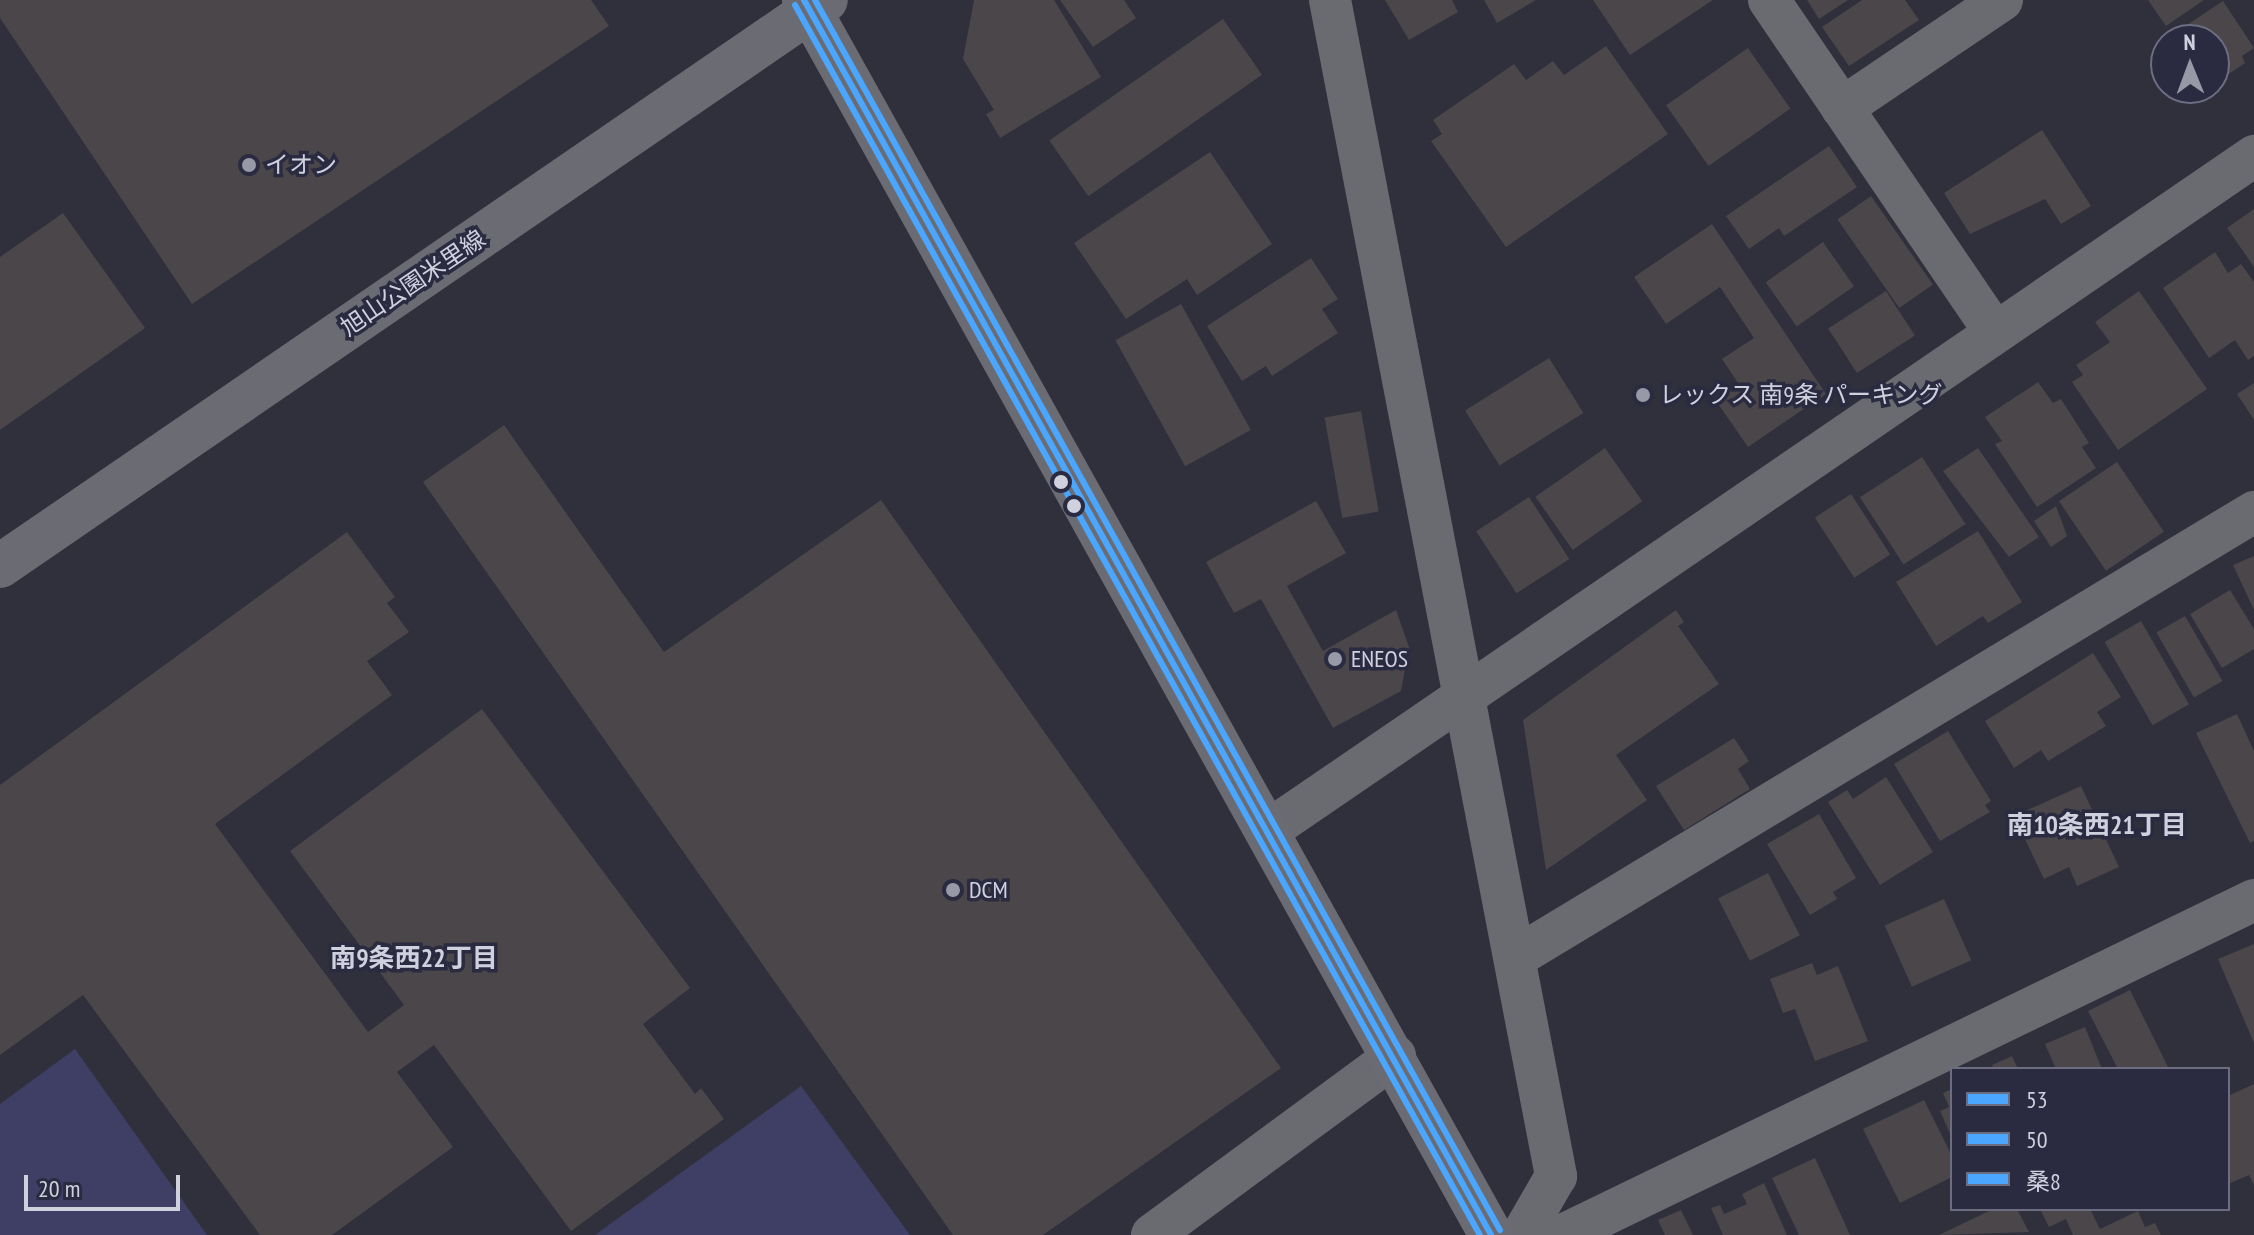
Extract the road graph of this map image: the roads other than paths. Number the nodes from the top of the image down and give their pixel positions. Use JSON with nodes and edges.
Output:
{"nodes":[{"id":1,"x":1330,"y":0,"type":"edge"},
{"id":2,"x":1769,"y":0,"type":"edge"},
{"id":3,"x":2002,"y":0,"type":"edge"},
{"id":4,"x":813,"y":4,"type":"edge"},
{"id":5,"x":1842,"y":108,"type":"junction"},
{"id":6,"x":2254,"y":156,"type":"edge"},
{"id":7,"x":1995,"y":333,"type":"junction"},
{"id":8,"x":2254,"y":512,"type":"edge"},
{"id":9,"x":0,"y":566,"type":"edge"},
{"id":10,"x":1464,"y":696,"type":"junction"},
{"id":11,"x":1269,"y":830,"type":"junction"},
{"id":12,"x":2254,"y":900,"type":"edge"},
{"id":13,"x":1516,"y":957,"type":"junction"},
{"id":14,"x":1395,"y":1056,"type":"junction"},
{"id":15,"x":1152,"y":1235,"type":"edge"},
{"id":16,"x":1491,"y":1235,"type":"edge"},
{"id":17,"x":1522,"y":1235,"type":"edge"},
{"id":18,"x":1563,"y":1235,"type":"edge"}],
"edges":[{"from":1,"to":10,"type":"street"},
{"from":2,"to":5,"type":"street"},
{"from":3,"to":5,"type":"street"},
{"from":4,"to":9,"type":"main road","name":"旭山公園米里線"},
{"from":4,"to":11,"type":"main road"},
{"from":5,"to":7,"type":"street"},
{"from":6,"to":7,"type":"street"},
{"from":7,"to":10,"type":"street"},
{"from":8,"to":13,"type":"street"},
{"from":10,"to":11,"type":"street"},
{"from":10,"to":13,"type":"street"},
{"from":11,"to":14,"type":"main road"},
{"from":12,"to":18,"type":"street"},
{"from":13,"to":17,"type":"street"},
{"from":14,"to":15,"type":"street"},
{"from":14,"to":16,"type":"main road"}]}
